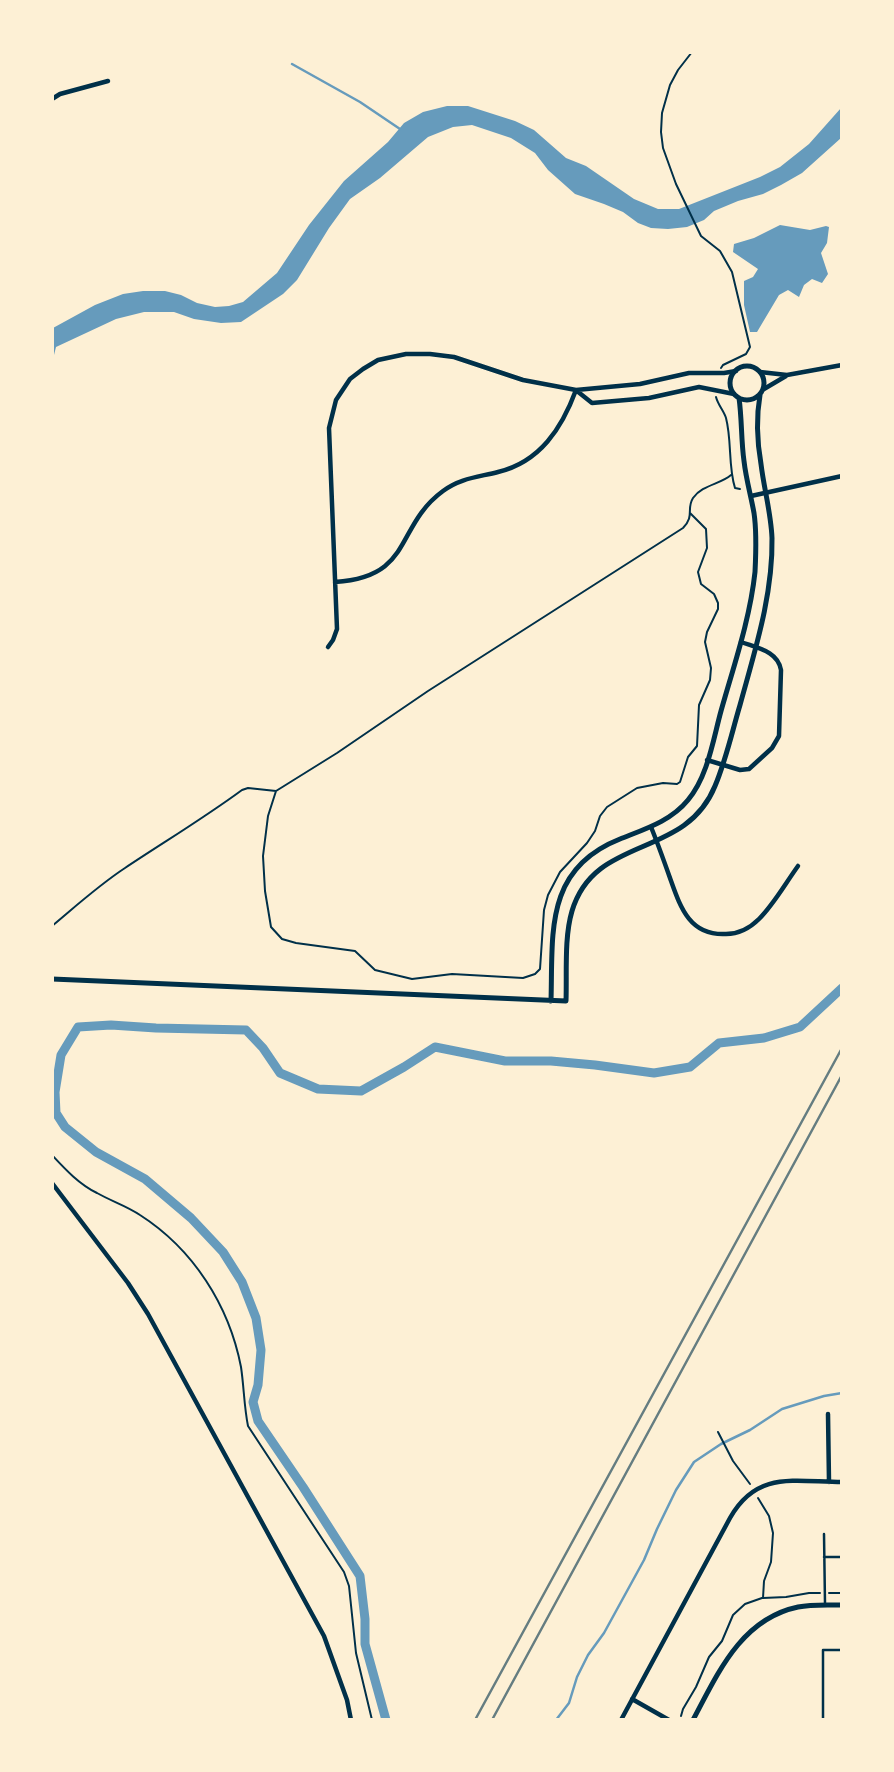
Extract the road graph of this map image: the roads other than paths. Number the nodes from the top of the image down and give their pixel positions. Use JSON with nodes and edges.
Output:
{"nodes":[{"id":1,"x":108,"y":81,"type":"dead end"},
{"id":2,"x":52,"y":99,"type":"edge"},
{"id":3,"x":842,"y":365,"type":"edge"},
{"id":4,"x":736,"y":371,"type":"junction"},
{"id":5,"x":760,"y":372,"type":"junction"},
{"id":6,"x":787,"y":375,"type":"junction"},
{"id":7,"x":764,"y":389,"type":"junction"},
{"id":8,"x":576,"y":390,"type":"junction"},
{"id":9,"x":760,"y":395,"type":"junction"},
{"id":10,"x":736,"y":396,"type":"junction"},
{"id":11,"x":842,"y":476,"type":"edge"},
{"id":12,"x":766,"y":493,"type":"junction"},
{"id":13,"x":751,"y":496,"type":"junction"},
{"id":14,"x":335,"y":582,"type":"junction"},
{"id":15,"x":741,"y":642,"type":"junction"},
{"id":16,"x":328,"y":647,"type":"dead end"},
{"id":17,"x":756,"y":648,"type":"junction"},
{"id":18,"x":707,"y":760,"type":"junction"},
{"id":19,"x":722,"y":765,"type":"junction"},
{"id":20,"x":651,"y":827,"type":"junction"},
{"id":21,"x":657,"y":841,"type":"junction"},
{"id":22,"x":798,"y":866,"type":"dead end"},
{"id":23,"x":52,"y":979,"type":"edge"},
{"id":24,"x":551,"y":1001,"type":"junction"},
{"id":25,"x":52,"y":1183,"type":"edge"},
{"id":26,"x":828,"y":1414,"type":"dead end"},
{"id":27,"x":829,"y":1482,"type":"junction"},
{"id":28,"x":842,"y":1482,"type":"edge"},
{"id":29,"x":824,"y":1534,"type":"dead end"},
{"id":30,"x":824,"y":1557,"type":"junction"},
{"id":31,"x":842,"y":1557,"type":"edge"},
{"id":32,"x":825,"y":1605,"type":"junction"},
{"id":33,"x":842,"y":1605,"type":"edge"},
{"id":34,"x":842,"y":1650,"type":"edge"},
{"id":35,"x":632,"y":1699,"type":"junction"},
{"id":36,"x":351,"y":1720,"type":"edge"},
{"id":37,"x":621,"y":1720,"type":"edge"},
{"id":38,"x":669,"y":1720,"type":"edge"},
{"id":39,"x":693,"y":1720,"type":"edge"},
{"id":40,"x":823,"y":1720,"type":"edge"}],
"edges":[{"from":1,"to":2,"type":"street"},
{"from":3,"to":6,"type":"street"},
{"from":4,"to":5,"type":"street"},
{"from":4,"to":8,"type":"street"},
{"from":4,"to":10,"type":"street"},
{"from":5,"to":6,"type":"street"},
{"from":5,"to":7,"type":"street"},
{"from":6,"to":7,"type":"street"},
{"from":7,"to":9,"type":"street"},
{"from":8,"to":10,"type":"street"},
{"from":8,"to":14,"type":"street"},
{"from":8,"to":14,"type":"street"},
{"from":9,"to":10,"type":"street"},
{"from":9,"to":12,"type":"street"},
{"from":10,"to":13,"type":"street"},
{"from":11,"to":12,"type":"street"},
{"from":12,"to":13,"type":"street"},
{"from":12,"to":17,"type":"street"},
{"from":13,"to":15,"type":"street"},
{"from":14,"to":16,"type":"street"},
{"from":15,"to":17,"type":"street"},
{"from":15,"to":18,"type":"street"},
{"from":17,"to":19,"type":"street"},
{"from":17,"to":19,"type":"street"},
{"from":18,"to":19,"type":"street"},
{"from":18,"to":20,"type":"street"},
{"from":19,"to":21,"type":"street"},
{"from":20,"to":21,"type":"street"},
{"from":20,"to":24,"type":"street"},
{"from":21,"to":22,"type":"street"},
{"from":21,"to":24,"type":"street"},
{"from":23,"to":24,"type":"street"},
{"from":25,"to":36,"type":"street"},
{"from":26,"to":27,"type":"street"},
{"from":27,"to":28,"type":"street"},
{"from":27,"to":35,"type":"street"},
{"from":29,"to":30,"type":"lane"},
{"from":30,"to":31,"type":"lane"},
{"from":30,"to":32,"type":"lane"},
{"from":32,"to":33,"type":"street"},
{"from":32,"to":39,"type":"street"},
{"from":34,"to":40,"type":"lane"},
{"from":35,"to":37,"type":"street"},
{"from":35,"to":38,"type":"street"}]}
